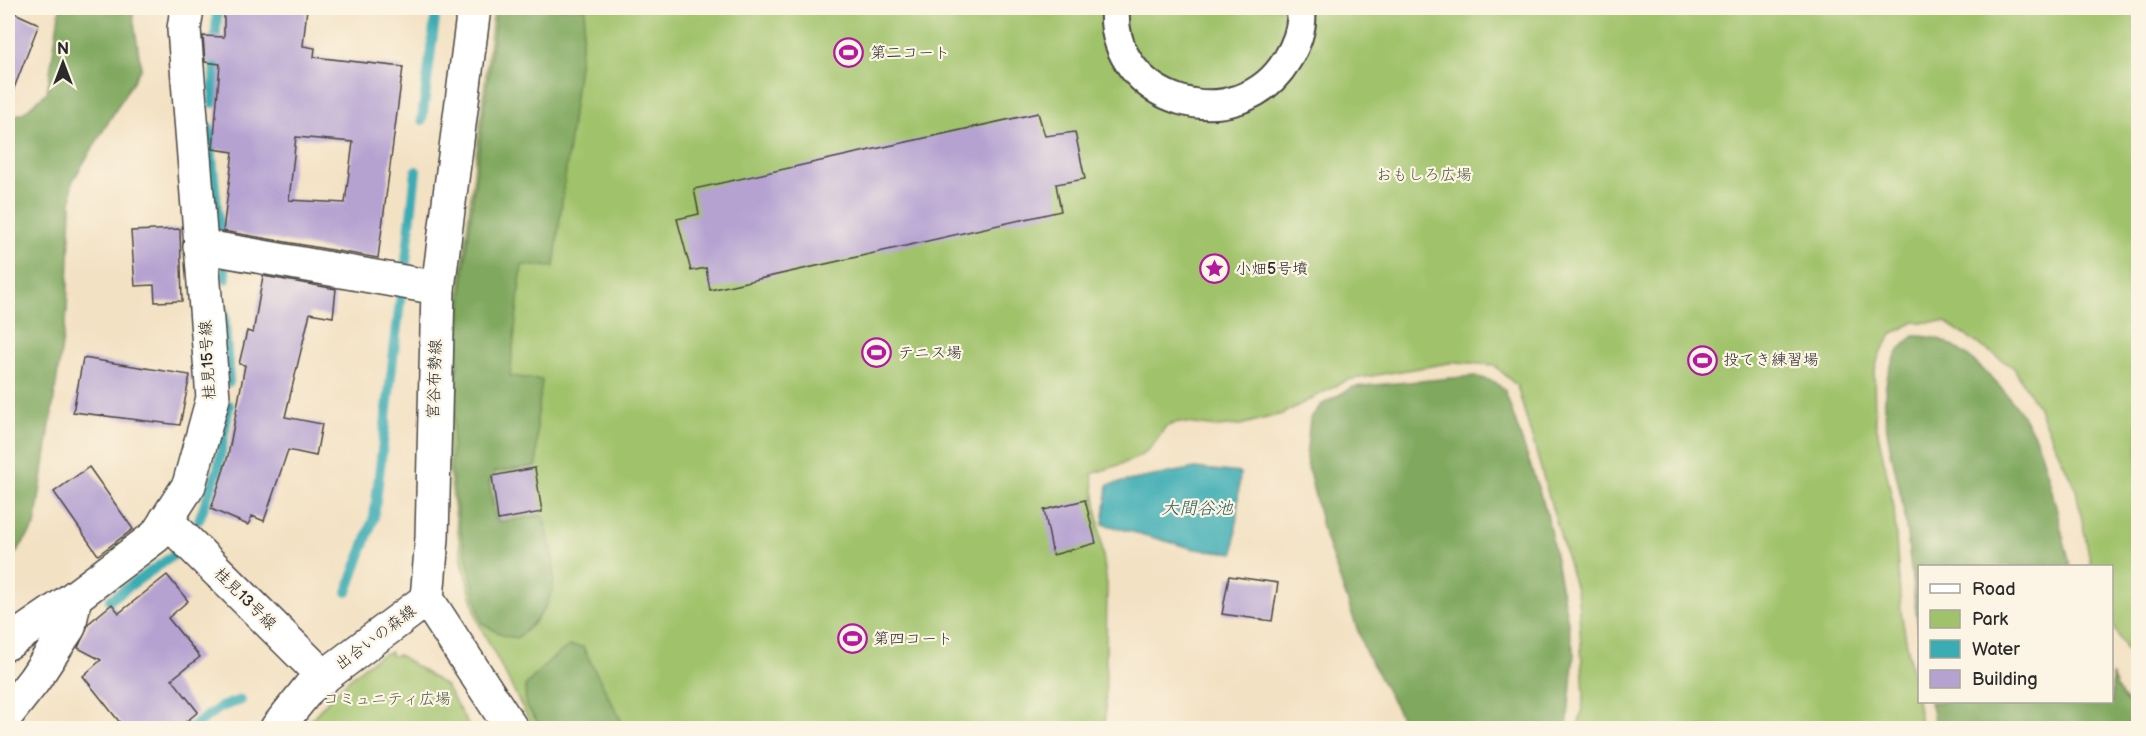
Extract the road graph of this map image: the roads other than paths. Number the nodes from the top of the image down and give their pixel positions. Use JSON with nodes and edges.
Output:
{"nodes":[{"id":1,"x":187,"y":8,"type":"edge"},
{"id":2,"x":474,"y":8,"type":"edge"},
{"id":3,"x":1115,"y":8,"type":"edge"},
{"id":4,"x":1301,"y":8,"type":"edge"},
{"id":5,"x":200,"y":246,"type":"junction"},
{"id":6,"x":438,"y":288,"type":"junction"},
{"id":7,"x":166,"y":520,"type":"junction"},
{"id":8,"x":75,"y":597,"type":"junction"},
{"id":9,"x":427,"y":599,"type":"junction"},
{"id":10,"x":8,"y":643,"type":"edge"},
{"id":11,"x":324,"y":677,"type":"junction"},
{"id":12,"x":8,"y":713,"type":"edge"},
{"id":13,"x":277,"y":729,"type":"edge"},
{"id":14,"x":511,"y":729,"type":"edge"}],
"edges":[{"from":1,"to":5,"type":"street","name":"桂見15号線"},
{"from":2,"to":6,"type":"street","name":"宮谷布勢線"},
{"from":3,"to":4,"type":"street"},
{"from":5,"to":6,"type":"street"},
{"from":5,"to":7,"type":"street","name":"桂見15号線"},
{"from":6,"to":9,"type":"street","name":"宮谷布勢線"},
{"from":7,"to":8,"type":"street","name":"桂見15号線"},
{"from":7,"to":11,"type":"street","name":"桂見13号線"},
{"from":8,"to":10,"type":"street","name":"桂見15号線"},
{"from":8,"to":12,"type":"street"},
{"from":9,"to":11,"type":"street","name":"出合いの森線"},
{"from":9,"to":14,"type":"street"},
{"from":11,"to":13,"type":"street","name":"出合いの森線"}]}
